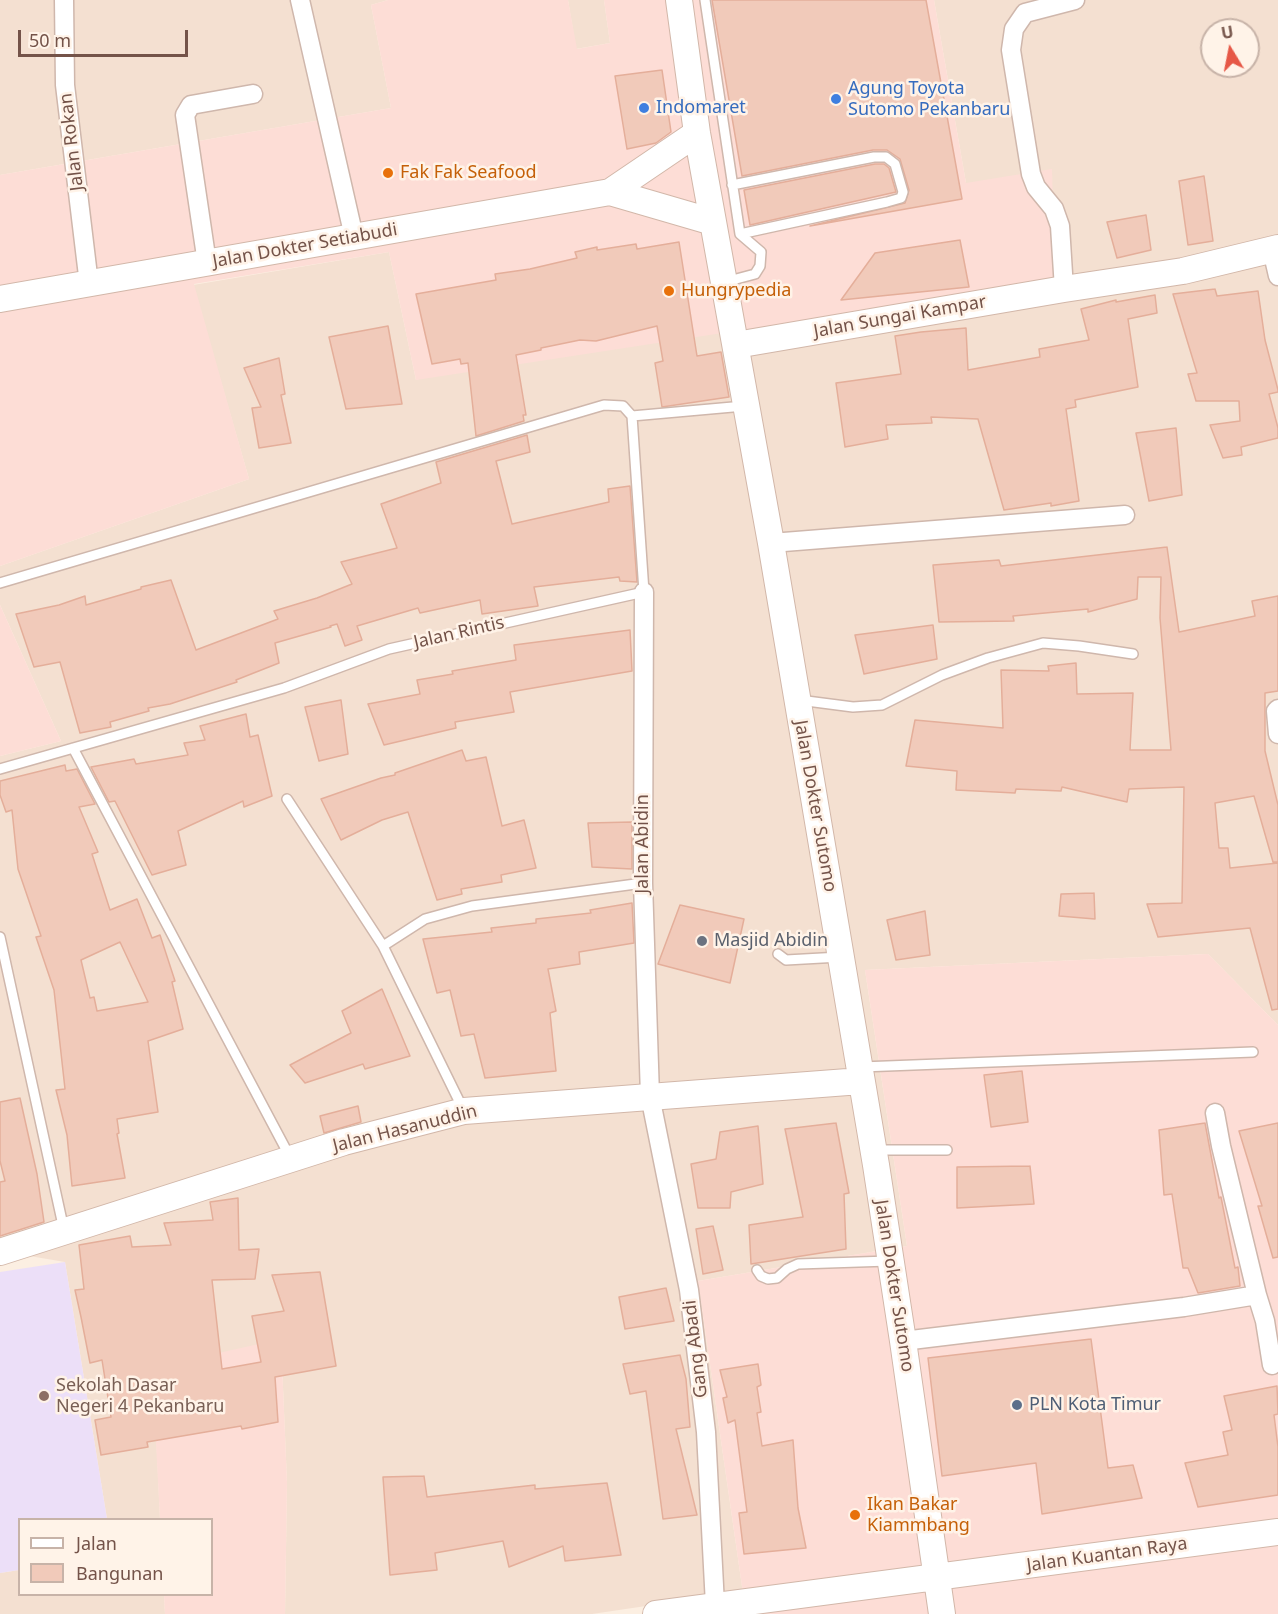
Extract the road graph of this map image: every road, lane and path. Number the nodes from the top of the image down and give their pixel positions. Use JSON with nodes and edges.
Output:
{"nodes":[{"id":1,"x":64,"y":0,"type":"edge"},
{"id":2,"x":300,"y":0,"type":"edge"},
{"id":3,"x":679,"y":0,"type":"edge"},
{"id":4,"x":705,"y":0,"type":"edge"},
{"id":5,"x":1075,"y":0,"type":"edge"},
{"id":6,"x":1024,"y":7,"type":"edge"},
{"id":7,"x":253,"y":94,"type":"dead end"},
{"id":8,"x":697,"y":133,"type":"junction"},
{"id":9,"x":732,"y":184,"type":"junction"},
{"id":10,"x":610,"y":192,"type":"junction"},
{"id":11,"x":713,"y":222,"type":"junction"},
{"id":12,"x":740,"y":234,"type":"junction"},
{"id":13,"x":354,"y":237,"type":"junction"},
{"id":14,"x":1275,"y":249,"type":"edge"},
{"id":15,"x":207,"y":263,"type":"junction"},
{"id":16,"x":1278,"y":276,"type":"edge"},
{"id":17,"x":724,"y":282,"type":"junction"},
{"id":18,"x":89,"y":284,"type":"junction"},
{"id":19,"x":1064,"y":289,"type":"junction"},
{"id":20,"x":0,"y":299,"type":"edge"},
{"id":21,"x":736,"y":345,"type":"junction"},
{"id":22,"x":747,"y":405,"type":"junction"},
{"id":23,"x":632,"y":417,"type":"junction"},
{"id":24,"x":1125,"y":515,"type":"dead end"},
{"id":25,"x":771,"y":543,"type":"junction"},
{"id":26,"x":0,"y":583,"type":"edge"},
{"id":27,"x":644,"y":592,"type":"junction"},
{"id":28,"x":1133,"y":654,"type":"dead end"},
{"id":29,"x":797,"y":700,"type":"junction"},
{"id":30,"x":1278,"y":709,"type":"edge"},
{"id":31,"x":1278,"y":734,"type":"edge"},
{"id":32,"x":73,"y":748,"type":"junction"},
{"id":33,"x":0,"y":769,"type":"edge"},
{"id":34,"x":287,"y":800,"type":"dead end"},
{"id":35,"x":643,"y":883,"type":"junction"},
{"id":36,"x":0,"y":937,"type":"edge"},
{"id":37,"x":383,"y":946,"type":"junction"},
{"id":38,"x":778,"y":954,"type":"dead end"},
{"id":39,"x":840,"y":957,"type":"junction"},
{"id":40,"x":1253,"y":1052,"type":"dead end"},
{"id":41,"x":859,"y":1074,"type":"junction"},
{"id":42,"x":650,"y":1096,"type":"junction"},
{"id":43,"x":464,"y":1111,"type":"junction"},
{"id":44,"x":1215,"y":1113,"type":"dead end"},
{"id":45,"x":873,"y":1150,"type":"junction"},
{"id":46,"x":947,"y":1150,"type":"dead end"},
{"id":47,"x":291,"y":1159,"type":"junction"},
{"id":48,"x":64,"y":1232,"type":"junction"},
{"id":49,"x":0,"y":1252,"type":"edge"},
{"id":50,"x":891,"y":1261,"type":"junction"},
{"id":51,"x":757,"y":1270,"type":"dead end"},
{"id":52,"x":1257,"y":1295,"type":"junction"},
{"id":53,"x":903,"y":1341,"type":"junction"},
{"id":54,"x":1272,"y":1365,"type":"dead end"},
{"id":55,"x":1278,"y":1532,"type":"edge"},
{"id":56,"x":936,"y":1577,"type":"junction"},
{"id":57,"x":715,"y":1605,"type":"junction"},
{"id":58,"x":763,"y":1605,"type":"edge"},
{"id":59,"x":656,"y":1614,"type":"edge"},
{"id":60,"x":942,"y":1614,"type":"edge"}],
"edges":[{"from":1,"to":18,"type":"street","name":"Jalan Rokan"},
{"from":2,"to":13,"type":"street"},
{"from":3,"to":8,"type":"main road","name":"Jalan Dokter Sutomo"},
{"from":4,"to":9,"type":"lane"},
{"from":5,"to":6,"type":"street"},
{"from":6,"to":19,"type":"street"},
{"from":7,"to":15,"type":"street"},
{"from":8,"to":10,"type":"main road","name":"Jalan Dokter Setiabudi"},
{"from":8,"to":11,"type":"main road","name":"Jalan Dokter Sutomo"},
{"from":9,"to":12,"type":"lane"},
{"from":9,"to":12,"type":"lane"},
{"from":10,"to":11,"type":"main road","name":"Jalan Dokter Setiabudi"},
{"from":10,"to":13,"type":"main road","name":"Jalan Dokter Setiabudi"},
{"from":11,"to":17,"type":"main road","name":"Jalan Dokter Sutomo"},
{"from":12,"to":17,"type":"lane"},
{"from":13,"to":15,"type":"main road","name":"Jalan Dokter Setiabudi"},
{"from":14,"to":16,"type":"street"},
{"from":14,"to":19,"type":"main road","name":"Jalan Sungai Kampar"},
{"from":15,"to":18,"type":"main road","name":"Jalan Dokter Setiabudi"},
{"from":17,"to":21,"type":"main road","name":"Jalan Dokter Sutomo"},
{"from":18,"to":20,"type":"main road","name":"Jalan Dokter Setiabudi"},
{"from":19,"to":21,"type":"main road","name":"Jalan Sungai Kampar"},
{"from":21,"to":22,"type":"main road","name":"Jalan Dokter Sutomo"},
{"from":22,"to":23,"type":"lane"},
{"from":22,"to":25,"type":"main road","name":"Jalan Dokter Sutomo"},
{"from":23,"to":26,"type":"lane"},
{"from":23,"to":27,"type":"lane"},
{"from":24,"to":25,"type":"street"},
{"from":25,"to":29,"type":"main road","name":"Jalan Dokter Sutomo"},
{"from":27,"to":32,"type":"lane","name":"Jalan Rintis"},
{"from":27,"to":35,"type":"street","name":"Jalan Abidin"},
{"from":28,"to":29,"type":"lane"},
{"from":29,"to":39,"type":"main road","name":"Jalan Dokter Sutomo"},
{"from":30,"to":31,"type":"street"},
{"from":32,"to":33,"type":"lane","name":"Jalan Rintis"},
{"from":32,"to":47,"type":"lane"},
{"from":34,"to":37,"type":"lane"},
{"from":35,"to":37,"type":"lane"},
{"from":35,"to":42,"type":"street","name":"Jalan Abidin"},
{"from":36,"to":48,"type":"lane"},
{"from":37,"to":43,"type":"lane"},
{"from":38,"to":39,"type":"lane"},
{"from":39,"to":41,"type":"main road","name":"Jalan Dokter Sutomo"},
{"from":40,"to":41,"type":"lane"},
{"from":41,"to":42,"type":"main road","name":"Jalan Hasanuddin"},
{"from":41,"to":45,"type":"main road","name":"Jalan Dokter Sutomo"},
{"from":42,"to":43,"type":"main road","name":"Jalan Hasanuddin"},
{"from":42,"to":57,"type":"street","name":"Gang Abadi"},
{"from":43,"to":47,"type":"main road","name":"Jalan Hasanuddin"},
{"from":44,"to":52,"type":"street"},
{"from":45,"to":46,"type":"lane"},
{"from":45,"to":50,"type":"main road","name":"Jalan Dokter Sutomo"},
{"from":47,"to":48,"type":"main road","name":"Jalan Hasanuddin"},
{"from":48,"to":49,"type":"main road","name":"Jalan Hasanuddin"},
{"from":50,"to":51,"type":"lane"},
{"from":50,"to":53,"type":"main road","name":"Jalan Dokter Sutomo"},
{"from":52,"to":53,"type":"street"},
{"from":52,"to":54,"type":"street"},
{"from":53,"to":56,"type":"main road","name":"Jalan Dokter Sutomo"},
{"from":55,"to":56,"type":"main road","name":"Jalan Kuantan Raya"},
{"from":56,"to":58,"type":"main road","name":"Jalan Kuantan Raya"},
{"from":56,"to":60,"type":"main road","name":"Jalan Dokter Sutomo"},
{"from":57,"to":58,"type":"main road","name":"Jalan Kuantan Raya"},
{"from":57,"to":59,"type":"main road","name":"Jalan Kuantan Raya"}]}
